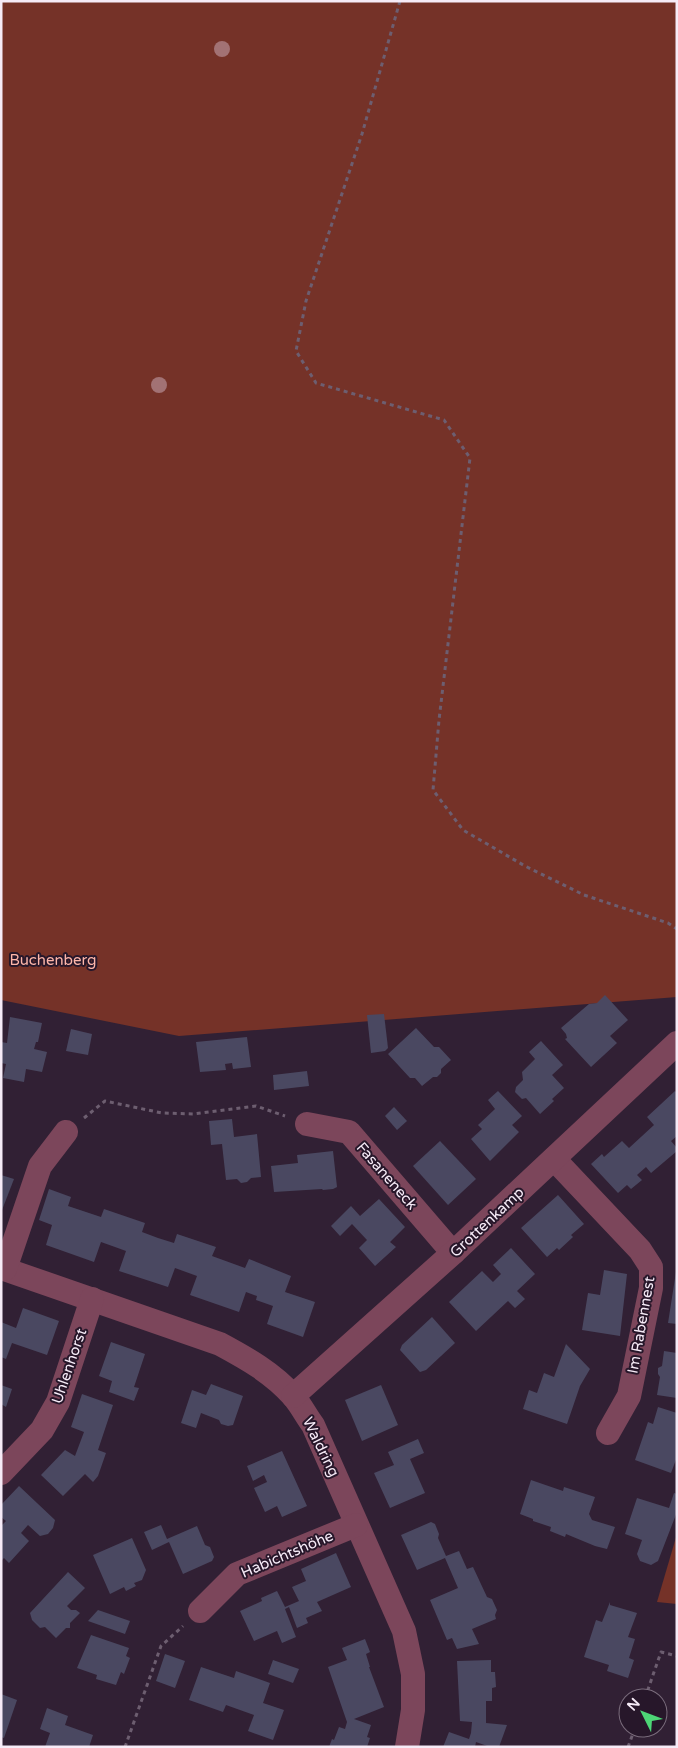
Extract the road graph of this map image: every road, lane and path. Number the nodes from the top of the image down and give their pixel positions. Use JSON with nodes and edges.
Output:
{"nodes":[{"id":1,"x":400,"y":1,"type":"edge"},
{"id":2,"x":677,"y":930,"type":"edge"},
{"id":3,"x":677,"y":1043,"type":"edge"},
{"id":4,"x":307,"y":1124,"type":"joint"},
{"id":5,"x":66,"y":1132,"type":"joint"},
{"id":6,"x":554,"y":1159,"type":"junction"},
{"id":7,"x":453,"y":1253,"type":"junction"},
{"id":8,"x":3,"y":1268,"type":"edge"},
{"id":9,"x":92,"y":1299,"type":"junction"},
{"id":10,"x":294,"y":1396,"type":"junction"},
{"id":11,"x":608,"y":1433,"type":"dead end"},
{"id":12,"x":1,"y":1473,"type":"edge"},
{"id":13,"x":356,"y":1525,"type":"junction"},
{"id":14,"x":200,"y":1611,"type":"dead end"},
{"id":15,"x":161,"y":1646,"type":"dead end"},
{"id":16,"x":677,"y":1656,"type":"edge"},
{"id":17,"x":648,"y":1688,"type":"edge"},
{"id":18,"x":125,"y":1747,"type":"edge"},
{"id":19,"x":407,"y":1747,"type":"edge"}],
"edges":[{"from":1,"to":2,"type":"path"},
{"from":3,"to":6,"type":"street","name":"Grottenkamp"},
{"from":4,"to":5,"type":"path"},
{"from":4,"to":7,"type":"street","name":"Fasaneneck"},
{"from":5,"to":8,"type":"street"},
{"from":6,"to":7,"type":"street","name":"Grottenkamp"},
{"from":6,"to":11,"type":"street","name":"Im Rabennest"},
{"from":7,"to":10,"type":"street","name":"Grottenkamp"},
{"from":8,"to":9,"type":"street","name":"Waldring"},
{"from":9,"to":10,"type":"street","name":"Waldring"},
{"from":9,"to":12,"type":"street","name":"Uhlenhorst"},
{"from":10,"to":13,"type":"street","name":"Waldring"},
{"from":13,"to":14,"type":"street","name":"Habichtshöhe"},
{"from":13,"to":19,"type":"street","name":"Waldring"},
{"from":15,"to":18,"type":"path"},
{"from":16,"to":17,"type":"path"}]}
